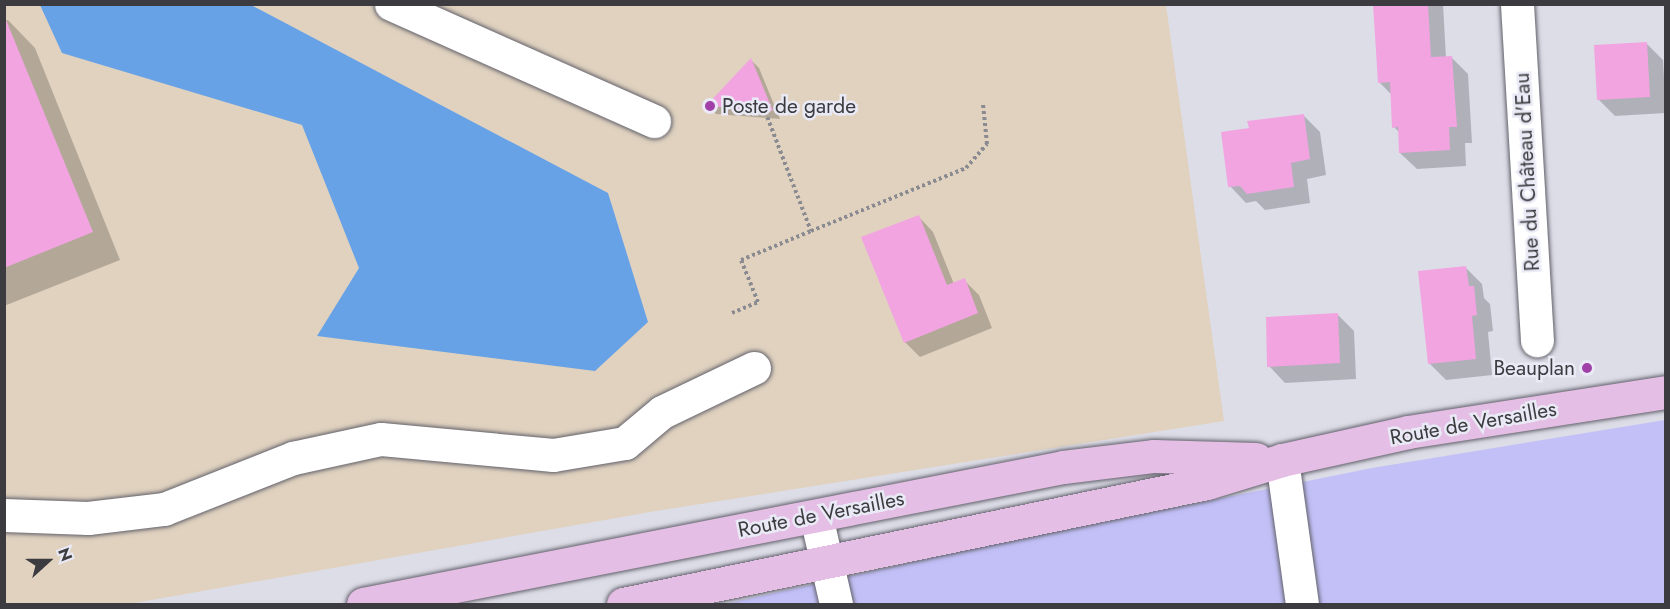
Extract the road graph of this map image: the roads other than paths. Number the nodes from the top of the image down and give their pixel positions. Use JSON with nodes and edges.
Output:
{"nodes":[{"id":1,"x":391,"y":4,"type":"edge"},
{"id":2,"x":1517,"y":4,"type":"edge"},
{"id":3,"x":654,"y":121,"type":"dead end"},
{"id":4,"x":1538,"y":340,"type":"dead end"},
{"id":5,"x":754,"y":368,"type":"dead end"},
{"id":6,"x":1665,"y":392,"type":"edge"},
{"id":7,"x":1282,"y":460,"type":"junction"},
{"id":8,"x":4,"y":515,"type":"edge"},
{"id":9,"x":816,"y":516,"type":"junction"},
{"id":10,"x":828,"y":562,"type":"junction"},
{"id":11,"x":363,"y":604,"type":"edge"},
{"id":12,"x":623,"y":604,"type":"edge"},
{"id":13,"x":836,"y":604,"type":"edge"},
{"id":14,"x":1302,"y":604,"type":"edge"}],
"edges":[{"from":1,"to":3,"type":"street"},
{"from":2,"to":4,"type":"street","name":"Rue du Château d'Eau"},
{"from":5,"to":8,"type":"street"},
{"from":6,"to":7,"type":"main road","name":"Route de Versailles"},
{"from":7,"to":9,"type":"main road","name":"Route de Versailles"},
{"from":7,"to":10,"type":"main road","name":"Route de Versailles"},
{"from":7,"to":14,"type":"street"},
{"from":9,"to":10,"type":"street"},
{"from":9,"to":11,"type":"main road","name":"Route de Versailles"},
{"from":10,"to":12,"type":"main road","name":"Route de Versailles"},
{"from":10,"to":13,"type":"street"}]}
